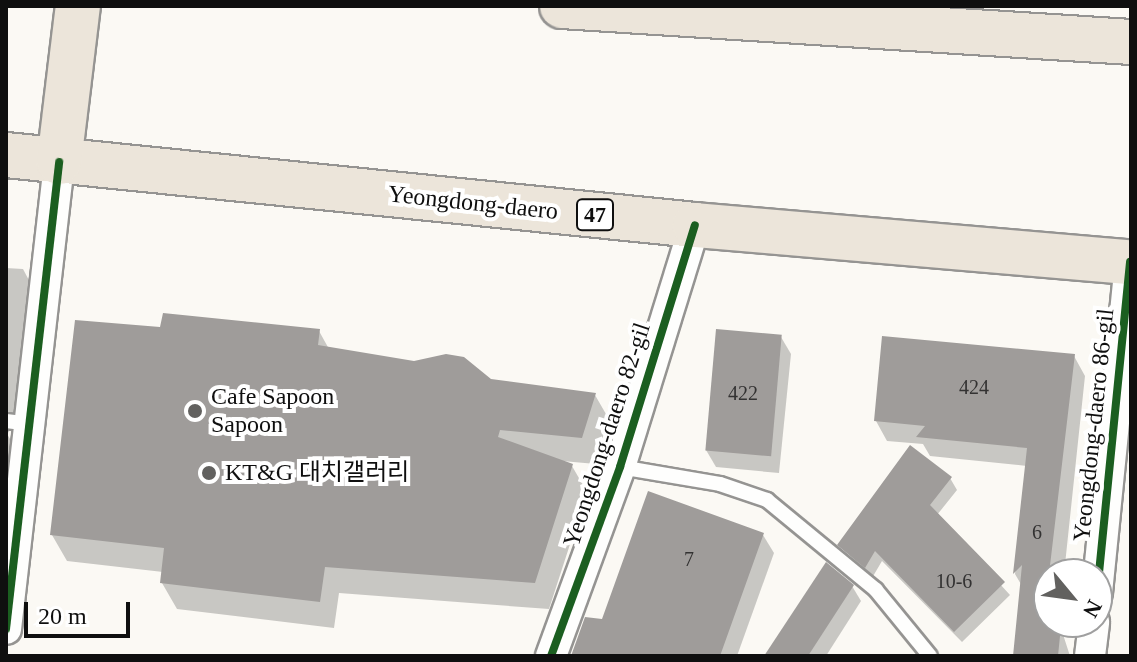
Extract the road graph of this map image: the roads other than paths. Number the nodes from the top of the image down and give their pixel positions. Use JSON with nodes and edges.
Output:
{"nodes":[{"id":1,"x":78,"y":6,"type":"edge"},
{"id":2,"x":562,"y":6,"type":"edge"},
{"id":3,"x":748,"y":13,"type":"edge"},
{"id":4,"x":1131,"y":42,"type":"edge"},
{"id":5,"x":6,"y":155,"type":"edge"},
{"id":6,"x":59,"y":162,"type":"junction"},
{"id":7,"x":695,"y":225,"type":"junction"},
{"id":8,"x":1131,"y":262,"type":"edge"},
{"id":9,"x":18,"y":423,"type":"edge"},
{"id":10,"x":620,"y":467,"type":"junction"},
{"id":11,"x":1101,"y":558,"type":"edge"},
{"id":12,"x":6,"y":629,"type":"edge"},
{"id":13,"x":551,"y":656,"type":"edge"},
{"id":14,"x":930,"y":656,"type":"edge"}],
"edges":[{"from":1,"to":6,"type":"main road"},
{"from":2,"to":3,"type":"main road"},
{"from":3,"to":4,"type":"main road"},
{"from":5,"to":6,"type":"main road","name":"Yeongdong-daero","number":"47"},
{"from":6,"to":7,"type":"main road","name":"Yeongdong-daero","number":"47"},
{"from":6,"to":9,"type":"street"},
{"from":7,"to":8,"type":"main road","name":"Yeongdong-daero","number":"47"},
{"from":7,"to":10,"type":"street","name":"Yeongdong-daero 82-gil"},
{"from":8,"to":11,"type":"street","name":"Yeongdong-daero 86-gil"},
{"from":9,"to":12,"type":"street"},
{"from":10,"to":13,"type":"street","name":"Yeongdong-daero 82-gil"},
{"from":10,"to":14,"type":"lane"}]}
